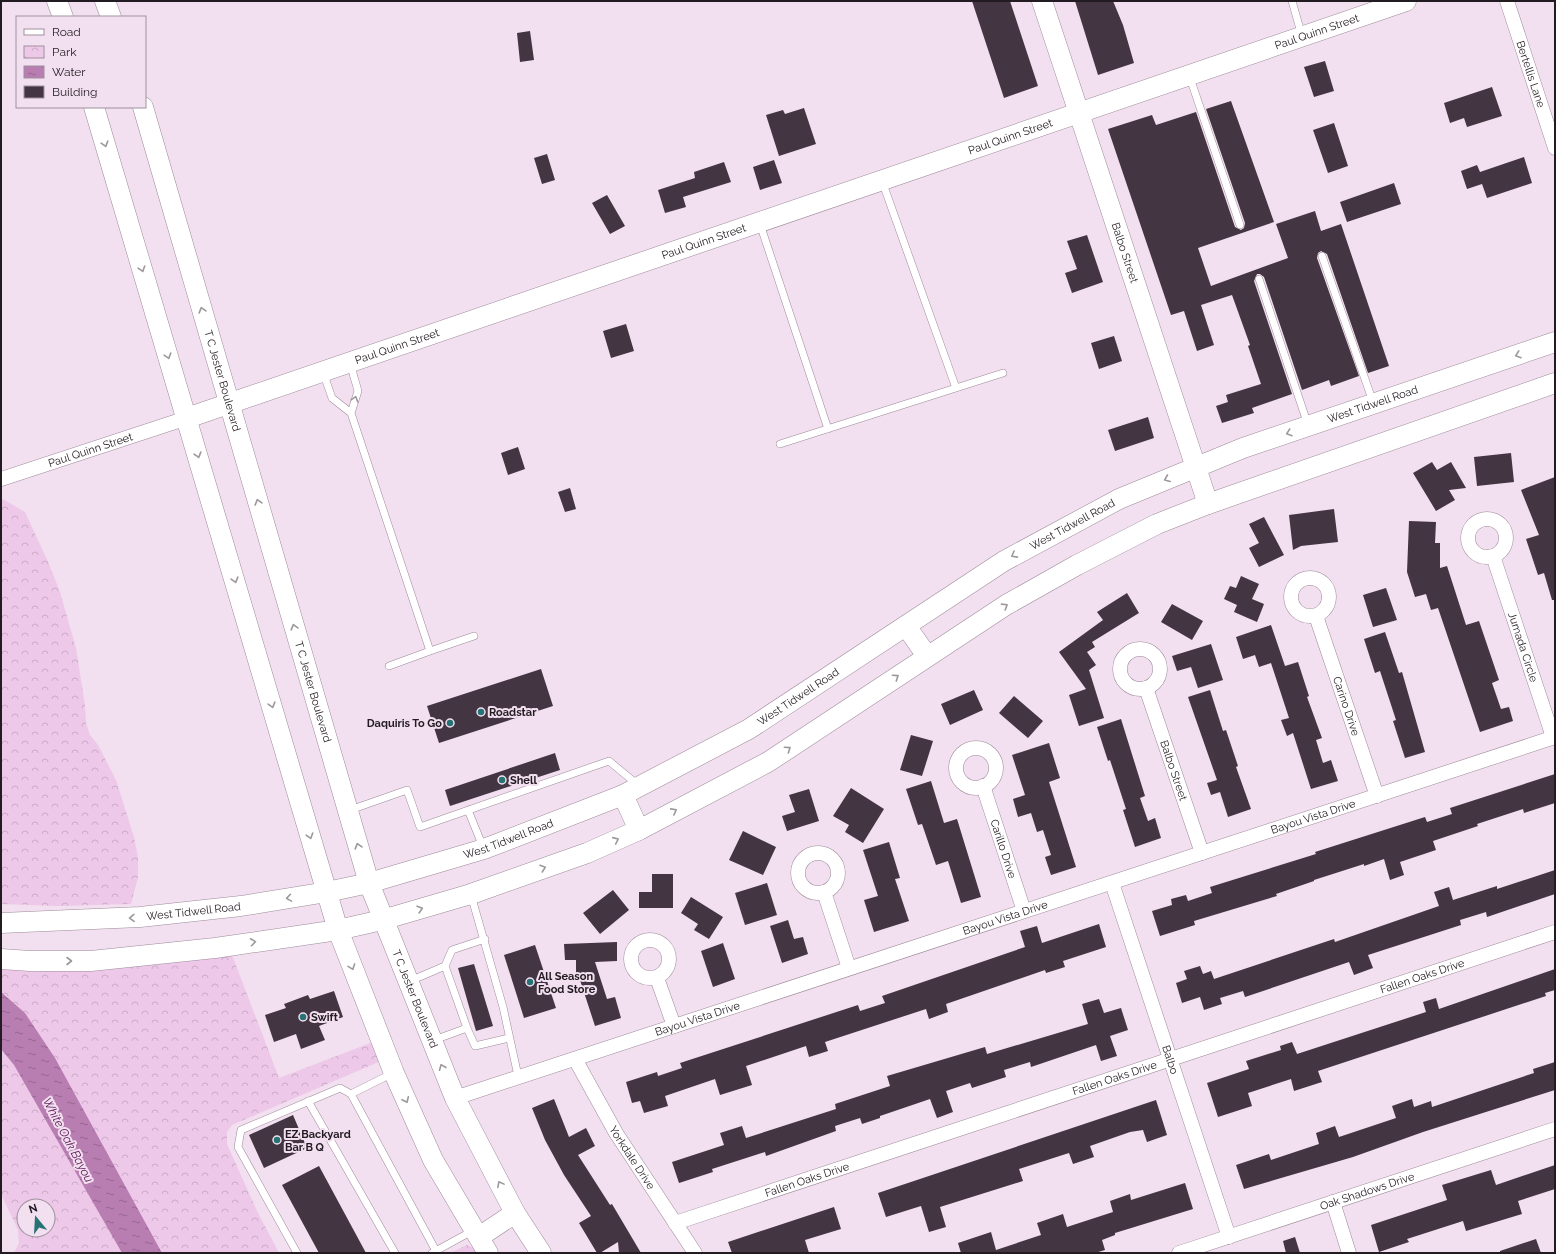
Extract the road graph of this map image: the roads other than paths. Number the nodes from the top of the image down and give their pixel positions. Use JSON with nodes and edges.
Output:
{"nodes":[{"id":1,"x":57,"y":1,"type":"edge"},
{"id":2,"x":105,"y":1,"type":"edge"},
{"id":3,"x":1042,"y":1,"type":"edge"},
{"id":4,"x":1292,"y":1,"type":"edge"},
{"id":5,"x":1406,"y":1,"type":"edge"},
{"id":6,"x":1507,"y":1,"type":"edge"},
{"id":7,"x":63,"y":16,"type":"edge"},
{"id":8,"x":111,"y":16,"type":"edge"},
{"id":9,"x":1302,"y":36,"type":"junction"},
{"id":10,"x":1189,"y":75,"type":"junction"},
{"id":11,"x":143,"y":108,"type":"edge"},
{"id":12,"x":100,"y":109,"type":"edge"},
{"id":13,"x":1080,"y":112,"type":"junction"},
{"id":14,"x":1555,"y":148,"type":"edge"},
{"id":15,"x":881,"y":180,"type":"junction"},
{"id":16,"x":760,"y":222,"type":"junction"},
{"id":17,"x":1240,"y":225,"type":"dead end"},
{"id":18,"x":1322,"y":256,"type":"dead end"},
{"id":19,"x":1259,"y":279,"type":"dead end"},
{"id":20,"x":1555,"y":342,"type":"edge"},
{"id":21,"x":350,"y":363,"type":"junction"},
{"id":22,"x":323,"y":372,"type":"junction"},
{"id":23,"x":1003,"y":372,"type":"dead end"},
{"id":24,"x":1555,"y":383,"type":"edge"},
{"id":25,"x":956,"y":388,"type":"junction"},
{"id":26,"x":229,"y":404,"type":"junction"},
{"id":27,"x":1374,"y":404,"type":"junction"},
{"id":28,"x":351,"y":413,"type":"junction"},
{"id":29,"x":187,"y":418,"type":"junction"},
{"id":30,"x":1309,"y":426,"type":"junction"},
{"id":31,"x":828,"y":429,"type":"junction"},
{"id":32,"x":780,"y":444,"type":"dead end"},
{"id":33,"x":1195,"y":467,"type":"junction"},
{"id":34,"x":1,"y":479,"type":"edge"},
{"id":35,"x":1208,"y":504,"type":"junction"},
{"id":36,"x":1493,"y":556,"type":"dead end"},
{"id":37,"x":1316,"y":616,"type":"dead end"},
{"id":38,"x":906,"y":626,"type":"junction"},
{"id":39,"x":474,"y":636,"type":"dead end"},
{"id":40,"x":430,"y":651,"type":"junction"},
{"id":41,"x":927,"y":656,"type":"junction"},
{"id":42,"x":389,"y":666,"type":"dead end"},
{"id":43,"x":1146,"y":688,"type":"dead end"},
{"id":44,"x":1554,"y":737,"type":"edge"},
{"id":45,"x":983,"y":786,"type":"dead end"},
{"id":46,"x":632,"y":791,"type":"junction"},
{"id":47,"x":1377,"y":796,"type":"junction"},
{"id":48,"x":468,"y":810,"type":"junction"},
{"id":49,"x":348,"y":811,"type":"junction"},
{"id":50,"x":639,"y":830,"type":"junction"},
{"id":51,"x":484,"y":849,"type":"junction"},
{"id":52,"x":1202,"y":853,"type":"junction"},
{"id":53,"x":369,"y":883,"type":"junction"},
{"id":54,"x":1112,"y":883,"type":"junction"},
{"id":55,"x":327,"y":892,"type":"junction"},
{"id":56,"x":824,"y":892,"type":"dead end"},
{"id":57,"x":471,"y":894,"type":"junction"},
{"id":58,"x":1024,"y":911,"type":"junction"},
{"id":59,"x":382,"y":920,"type":"junction"},
{"id":60,"x":1,"y":923,"type":"edge"},
{"id":61,"x":338,"y":930,"type":"junction"},
{"id":62,"x":1555,"y":932,"type":"edge"},
{"id":63,"x":485,"y":939,"type":"junction"},
{"id":64,"x":1,"y":959,"type":"edge"},
{"id":65,"x":445,"y":966,"type":"junction"},
{"id":66,"x":849,"y":968,"type":"junction"},
{"id":67,"x":657,"y":978,"type":"dead end"},
{"id":68,"x":408,"y":982,"type":"junction"},
{"id":69,"x":674,"y":1026,"type":"junction"},
{"id":70,"x":467,"y":1028,"type":"junction"},
{"id":71,"x":510,"y":1038,"type":"junction"},
{"id":72,"x":432,"y":1041,"type":"junction"},
{"id":73,"x":575,"y":1059,"type":"junction"},
{"id":74,"x":1170,"y":1059,"type":"junction"},
{"id":75,"x":394,"y":1073,"type":"junction"},
{"id":76,"x":518,"y":1076,"type":"junction"},
{"id":77,"x":351,"y":1094,"type":"junction"},
{"id":78,"x":455,"y":1098,"type":"junction"},
{"id":79,"x":308,"y":1102,"type":"junction"},
{"id":80,"x":1555,"y":1129,"type":"edge"},
{"id":81,"x":1333,"y":1202,"type":"junction"},
{"id":82,"x":515,"y":1213,"type":"junction"},
{"id":83,"x":675,"y":1223,"type":"junction"},
{"id":84,"x":1228,"y":1237,"type":"junction"},
{"id":85,"x":480,"y":1240,"type":"edge"},
{"id":86,"x":434,"y":1252,"type":"edge"},
{"id":87,"x":297,"y":1253,"type":"edge"},
{"id":88,"x":395,"y":1253,"type":"edge"},
{"id":89,"x":541,"y":1253,"type":"edge"},
{"id":90,"x":695,"y":1253,"type":"edge"},
{"id":91,"x":1179,"y":1253,"type":"edge"},
{"id":92,"x":1349,"y":1253,"type":"edge"}],
"edges":[{"from":1,"to":7,"type":"main road"},
{"from":2,"to":8,"type":"main road"},
{"from":3,"to":13,"type":"main road","name":"Balbo Street"},
{"from":4,"to":9,"type":"lane"},
{"from":5,"to":9,"type":"main road","name":"Paul Quinn Street"},
{"from":6,"to":14,"type":"street","name":"Bertellis Lane"},
{"from":9,"to":10,"type":"main road","name":"Paul Quinn Street"},
{"from":10,"to":13,"type":"main road","name":"Paul Quinn Street"},
{"from":10,"to":17,"type":"lane"},
{"from":26,"to":11,"type":"main road","name":"T C Jester Boulevard","one_way":true},
{"from":12,"to":29,"type":"main road","one_way":true},
{"from":13,"to":15,"type":"main road","name":"Paul Quinn Street"},
{"from":13,"to":33,"type":"main road","name":"Balbo Street"},
{"from":15,"to":16,"type":"main road","name":"Paul Quinn Street"},
{"from":15,"to":25,"type":"lane"},
{"from":16,"to":21,"type":"main road","name":"Paul Quinn Street"},
{"from":16,"to":31,"type":"lane"},
{"from":18,"to":27,"type":"lane"},
{"from":19,"to":30,"type":"lane"},
{"from":20,"to":27,"type":"main road","name":"West Tidwell Road","one_way":true},
{"from":21,"to":22,"type":"main road","name":"Paul Quinn Street"},
{"from":28,"to":21,"type":"lane","one_way":true},
{"from":22,"to":26,"type":"main road","name":"Paul Quinn Street"},
{"from":22,"to":28,"type":"lane"},
{"from":23,"to":25,"type":"lane"},
{"from":24,"to":35,"type":"main road"},
{"from":25,"to":31,"type":"lane"},
{"from":26,"to":29,"type":"main road","name":"Paul Quinn Street"},
{"from":49,"to":26,"type":"main road","name":"T C Jester Boulevard","one_way":true},
{"from":27,"to":30,"type":"main road","name":"West Tidwell Road"},
{"from":28,"to":40,"type":"lane"},
{"from":29,"to":34,"type":"street","name":"Paul Quinn Street"},
{"from":29,"to":55,"type":"main road","one_way":true},
{"from":30,"to":33,"type":"main road","name":"West Tidwell Road","one_way":true},
{"from":31,"to":32,"type":"lane"},
{"from":33,"to":35,"type":"main road","name":"Balbo Street"},
{"from":33,"to":38,"type":"main road","name":"West Tidwell Road","one_way":true},
{"from":41,"to":35,"type":"main road","one_way":true},
{"from":36,"to":44,"type":"street","name":"Jumada Circle"},
{"from":37,"to":47,"type":"street","name":"Carino Drive"},
{"from":38,"to":41,"type":"main road"},
{"from":38,"to":46,"type":"main road","name":"West Tidwell Road"},
{"from":39,"to":40,"type":"lane"},
{"from":40,"to":42,"type":"lane"},
{"from":50,"to":41,"type":"main road","one_way":true},
{"from":43,"to":52,"type":"street","name":"Balbo Street"},
{"from":44,"to":47,"type":"street","name":"Bayou Vista Drive"},
{"from":45,"to":58,"type":"street","name":"Carillo Drive"},
{"from":46,"to":48,"type":"lane"},
{"from":46,"to":50,"type":"main road"},
{"from":46,"to":51,"type":"main road","name":"West Tidwell Road"},
{"from":47,"to":52,"type":"street","name":"Bayou Vista Drive"},
{"from":48,"to":49,"type":"lane"},
{"from":48,"to":51,"type":"lane"},
{"from":53,"to":49,"type":"main road","name":"T C Jester Boulevard","one_way":true},
{"from":57,"to":50,"type":"main road","one_way":true},
{"from":51,"to":53,"type":"main road","name":"West Tidwell Road"},
{"from":52,"to":54,"type":"street","name":"Bayou Vista Drive"},
{"from":53,"to":55,"type":"main road","name":"West Tidwell Road"},
{"from":53,"to":59,"type":"main road","name":"T C Jester Boulevard"},
{"from":54,"to":58,"type":"street","name":"Bayou Vista Drive"},
{"from":54,"to":74,"type":"street","name":"Balbo"},
{"from":55,"to":60,"type":"main road","name":"West Tidwell Road","one_way":true},
{"from":55,"to":61,"type":"main road"},
{"from":56,"to":66,"type":"street"},
{"from":59,"to":57,"type":"main road","one_way":true},
{"from":57,"to":63,"type":"lane"},
{"from":58,"to":66,"type":"street","name":"Bayou Vista Drive"},
{"from":59,"to":61,"type":"main road"},
{"from":59,"to":68,"type":"main road","name":"T C Jester Boulevard"},
{"from":64,"to":61,"type":"main road","one_way":true},
{"from":61,"to":75,"type":"main road","one_way":true},
{"from":62,"to":74,"type":"street","name":"Fallen Oaks Drive"},
{"from":63,"to":65,"type":"lane"},
{"from":63,"to":71,"type":"lane"},
{"from":65,"to":68,"type":"lane"},
{"from":65,"to":70,"type":"lane"},
{"from":66,"to":69,"type":"street","name":"Bayou Vista Drive"},
{"from":67,"to":69,"type":"street"},
{"from":68,"to":72,"type":"main road","name":"T C Jester Boulevard"},
{"from":69,"to":73,"type":"street","name":"Bayou Vista Drive"},
{"from":70,"to":71,"type":"lane"},
{"from":70,"to":72,"type":"lane"},
{"from":71,"to":76,"type":"lane"},
{"from":78,"to":72,"type":"main road","name":"T C Jester Boulevard","one_way":true},
{"from":73,"to":76,"type":"street","name":"Bayou Vista Drive"},
{"from":73,"to":83,"type":"street","name":"Yorkdale Drive"},
{"from":74,"to":83,"type":"street","name":"Fallen Oaks Drive"},
{"from":74,"to":84,"type":"street","name":"Balbo"},
{"from":75,"to":77,"type":"lane"},
{"from":75,"to":85,"type":"main road","one_way":true},
{"from":76,"to":78,"type":"street","name":"Bayou Vista Drive"},
{"from":77,"to":79,"type":"lane"},
{"from":77,"to":86,"type":"lane"},
{"from":82,"to":78,"type":"main road","name":"T C Jester Boulevard","one_way":true},
{"from":79,"to":87,"type":"lane"},
{"from":79,"to":88,"type":"lane"},
{"from":80,"to":81,"type":"street","name":"Oak Shadows Drive"},
{"from":81,"to":84,"type":"street","name":"Oak Shadows Drive"},
{"from":81,"to":92,"type":"street"},
{"from":82,"to":85,"type":"main road"},
{"from":82,"to":89,"type":"main road","name":"T C Jester Boulevard"},
{"from":83,"to":90,"type":"street","name":"Yorkdale Drive"},
{"from":84,"to":91,"type":"street","name":"Oak Shadows Drive"},
{"from":85,"to":86,"type":"lane"}]}
